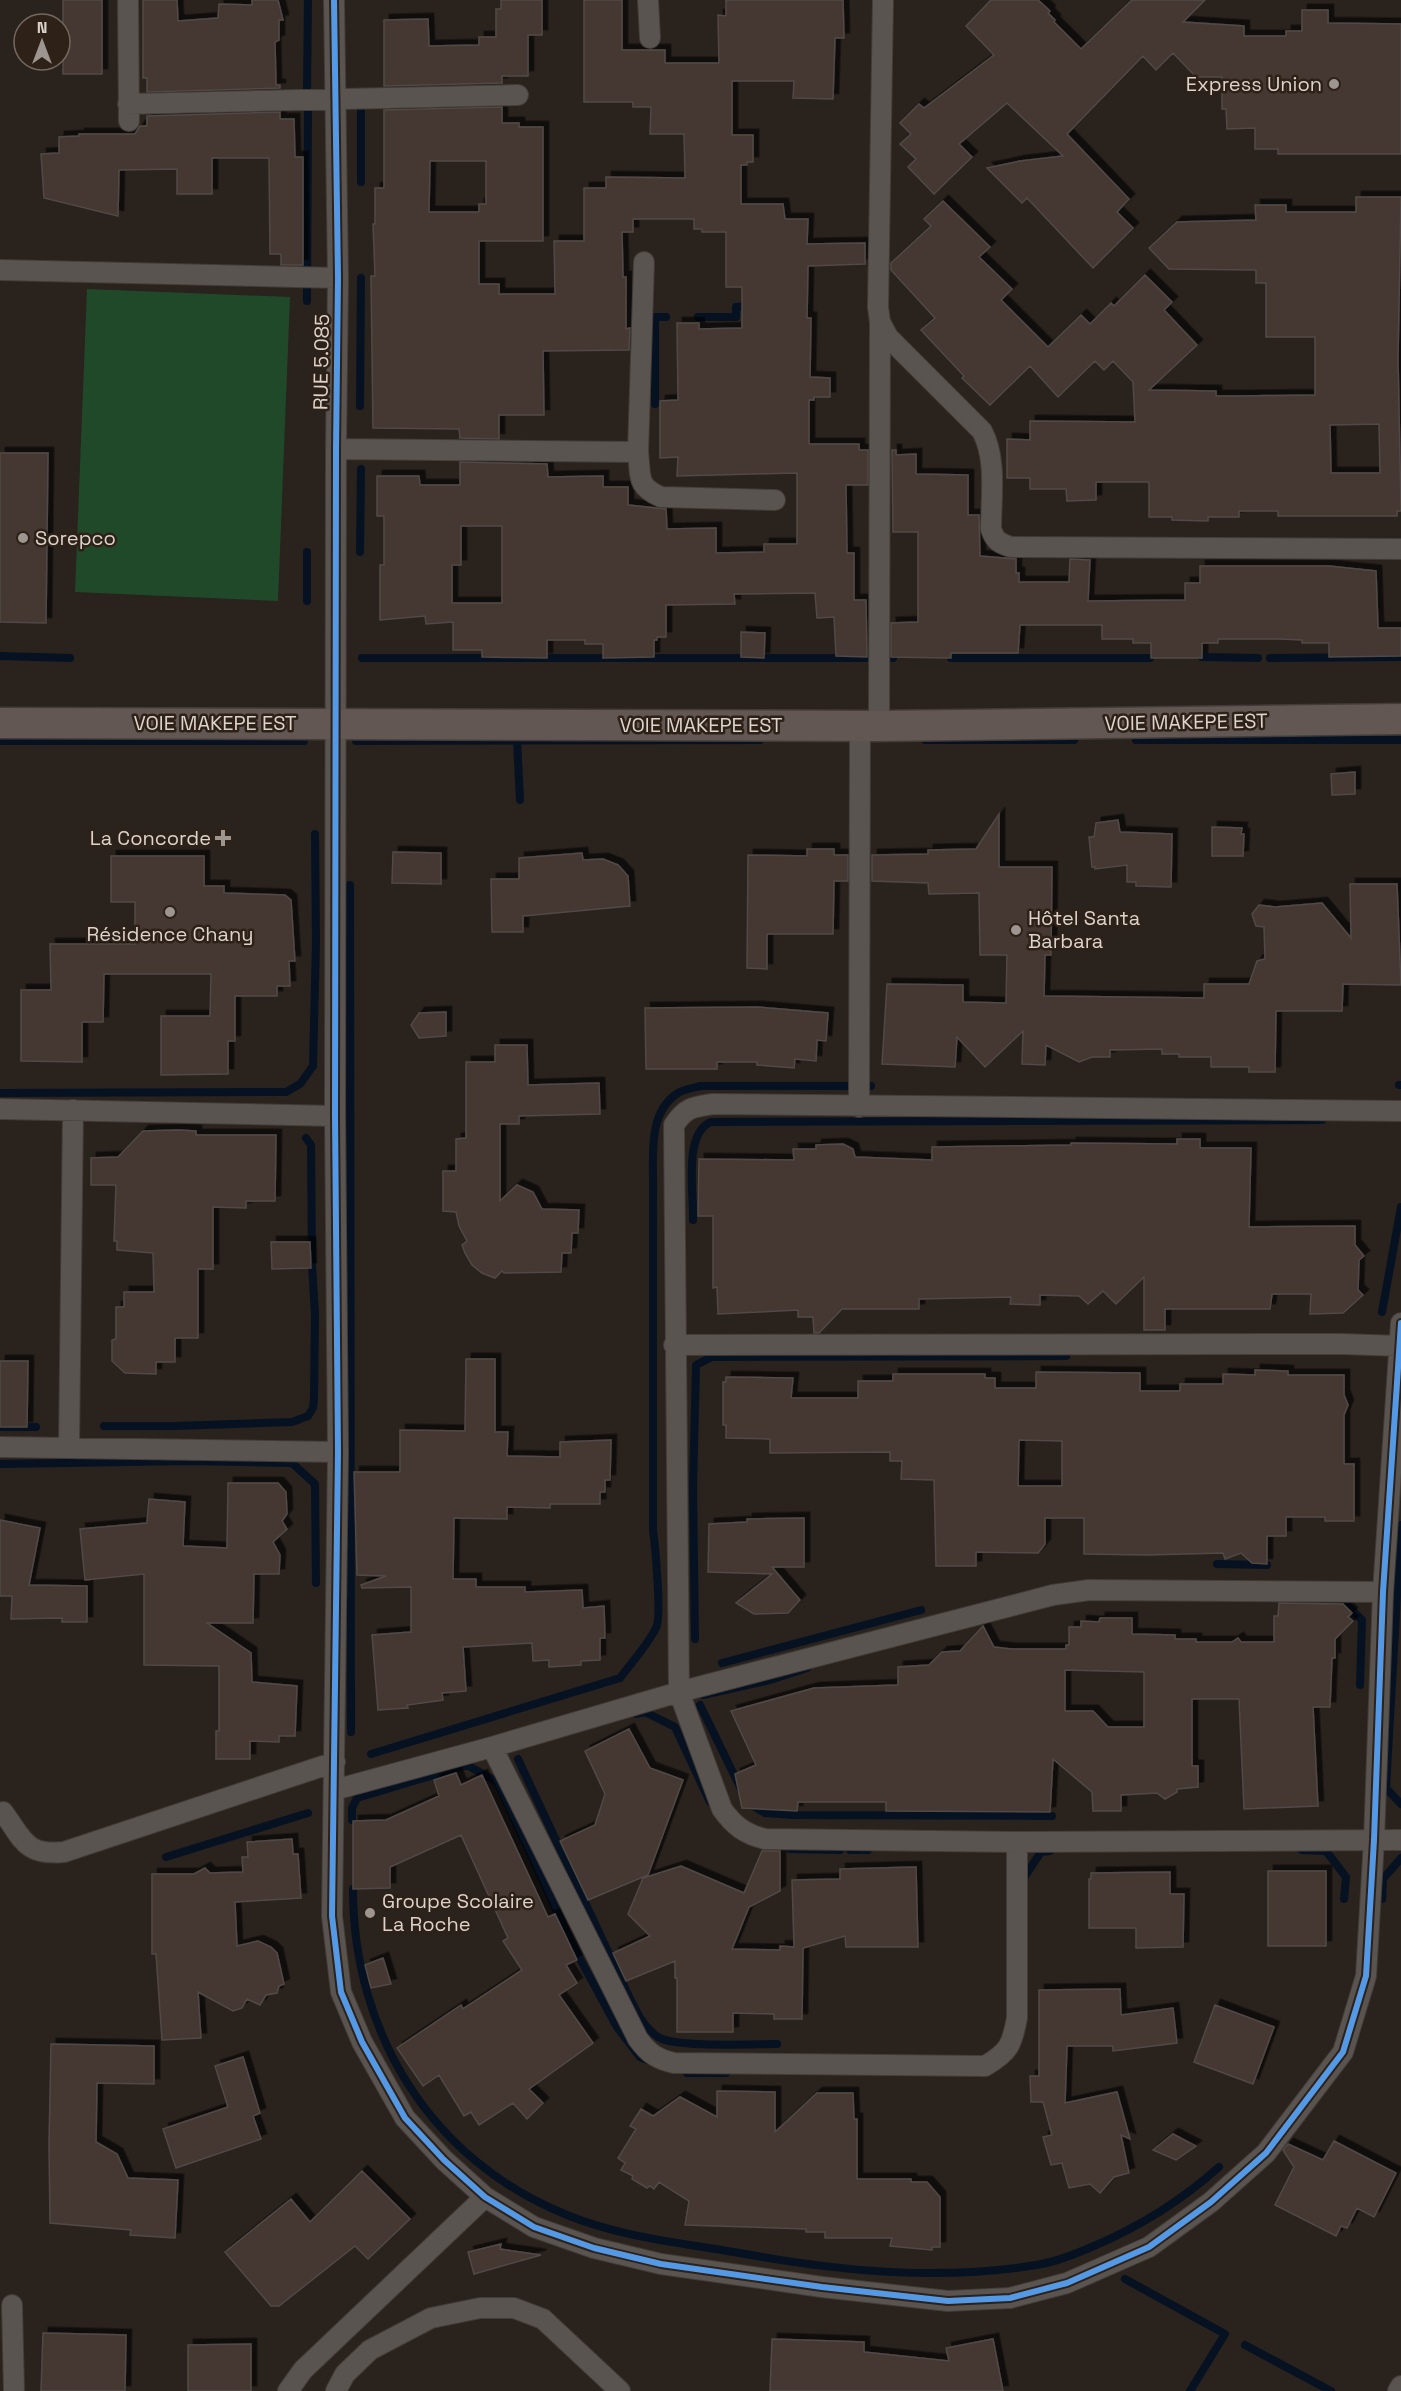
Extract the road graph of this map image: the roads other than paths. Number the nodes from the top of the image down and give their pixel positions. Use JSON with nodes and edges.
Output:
{"nodes":[{"id":1,"x":128,"y":0,"type":"edge"},
{"id":2,"x":334,"y":0,"type":"edge"},
{"id":3,"x":648,"y":0,"type":"edge"},
{"id":4,"x":883,"y":0,"type":"edge"},
{"id":5,"x":650,"y":38,"type":"dead end"},
{"id":6,"x":518,"y":95,"type":"dead end"},
{"id":7,"x":336,"y":100,"type":"junction"},
{"id":8,"x":644,"y":262,"type":"dead end"},
{"id":9,"x":0,"y":270,"type":"edge"},
{"id":10,"x":338,"y":278,"type":"junction"},
{"id":11,"x":880,"y":322,"type":"junction"},
{"id":12,"x":336,"y":449,"type":"junction"},
{"id":13,"x":638,"y":452,"type":"junction"},
{"id":14,"x":775,"y":500,"type":"dead end"},
{"id":15,"x":1401,"y":549,"type":"edge"},
{"id":16,"x":1401,"y":719,"type":"edge"},
{"id":17,"x":0,"y":723,"type":"edge"},
{"id":18,"x":335,"y":724,"type":"junction"},
{"id":19,"x":869,"y":726,"type":"junction"},
{"id":20,"x":859,"y":1107,"type":"junction"},
{"id":21,"x":0,"y":1109,"type":"edge"},
{"id":22,"x":73,"y":1110,"type":"junction"},
{"id":23,"x":1401,"y":1111,"type":"edge"},
{"id":24,"x":335,"y":1116,"type":"junction"},
{"id":25,"x":1401,"y":1323,"type":"edge"},
{"id":26,"x":674,"y":1345,"type":"junction"},
{"id":27,"x":1399,"y":1346,"type":"edge"},
{"id":28,"x":0,"y":1447,"type":"edge"},
{"id":29,"x":69,"y":1448,"type":"junction"},
{"id":30,"x":338,"y":1452,"type":"junction"},
{"id":31,"x":1383,"y":1592,"type":"junction"},
{"id":32,"x":679,"y":1692,"type":"junction"},
{"id":33,"x":492,"y":1747,"type":"junction"},
{"id":34,"x":334,"y":1762,"type":"junction"},
{"id":35,"x":334,"y":1790,"type":"junction"},
{"id":36,"x":3,"y":1812,"type":"dead end"},
{"id":37,"x":1374,"y":1839,"type":"junction"},
{"id":38,"x":1401,"y":1840,"type":"edge"},
{"id":39,"x":1017,"y":1842,"type":"junction"},
{"id":40,"x":485,"y":2197,"type":"junction"},
{"id":41,"x":12,"y":2305,"type":"dead end"},
{"id":42,"x":1401,"y":2386,"type":"edge"},
{"id":43,"x":14,"y":2391,"type":"edge"},
{"id":44,"x":288,"y":2391,"type":"edge"},
{"id":45,"x":336,"y":2391,"type":"edge"},
{"id":46,"x":620,"y":2391,"type":"edge"},
{"id":47,"x":1398,"y":2391,"type":"edge"}],
"edges":[{"from":1,"to":7,"type":"street"},
{"from":2,"to":7,"type":"street","name":"RUE 5.085"},
{"from":3,"to":5,"type":"street"},
{"from":4,"to":11,"type":"street"},
{"from":6,"to":7,"type":"street"},
{"from":7,"to":10,"type":"street","name":"RUE 5.085"},
{"from":8,"to":13,"type":"street"},
{"from":9,"to":10,"type":"street"},
{"from":10,"to":12,"type":"street","name":"RUE 5.085"},
{"from":11,"to":15,"type":"street"},
{"from":11,"to":19,"type":"street"},
{"from":12,"to":13,"type":"street"},
{"from":12,"to":18,"type":"street","name":"RUE 5.085"},
{"from":13,"to":14,"type":"street"},
{"from":16,"to":19,"type":"main road","name":"VOIE MAKEPE EST"},
{"from":17,"to":18,"type":"main road","name":"VOIE MAKEPE EST"},
{"from":18,"to":19,"type":"main road","name":"VOIE MAKEPE EST"},
{"from":18,"to":24,"type":"street","name":"RUE 5.085"},
{"from":19,"to":20,"type":"street"},
{"from":20,"to":23,"type":"street"},
{"from":20,"to":26,"type":"street"},
{"from":21,"to":22,"type":"street"},
{"from":22,"to":24,"type":"street"},
{"from":22,"to":29,"type":"street"},
{"from":24,"to":30,"type":"street","name":"RUE 5.085"},
{"from":25,"to":27,"type":"street","name":"RUE 5.085"},
{"from":26,"to":27,"type":"street"},
{"from":26,"to":32,"type":"street"},
{"from":27,"to":31,"type":"street","name":"RUE 5.085"},
{"from":28,"to":29,"type":"street"},
{"from":29,"to":30,"type":"street"},
{"from":30,"to":34,"type":"street","name":"RUE 5.085"},
{"from":31,"to":32,"type":"street"},
{"from":31,"to":37,"type":"street","name":"RUE 5.085"},
{"from":32,"to":33,"type":"street"},
{"from":32,"to":39,"type":"street"},
{"from":33,"to":35,"type":"street"},
{"from":33,"to":39,"type":"street"},
{"from":34,"to":35,"type":"street","name":"RUE 5.085"},
{"from":34,"to":36,"type":"street"},
{"from":35,"to":40,"type":"street","name":"RUE 5.085"},
{"from":37,"to":38,"type":"street"},
{"from":37,"to":39,"type":"street"},
{"from":37,"to":40,"type":"street","name":"RUE 5.085"},
{"from":40,"to":44,"type":"street"},
{"from":41,"to":43,"type":"street"},
{"from":42,"to":47,"type":"street"},
{"from":45,"to":46,"type":"street"}]}
